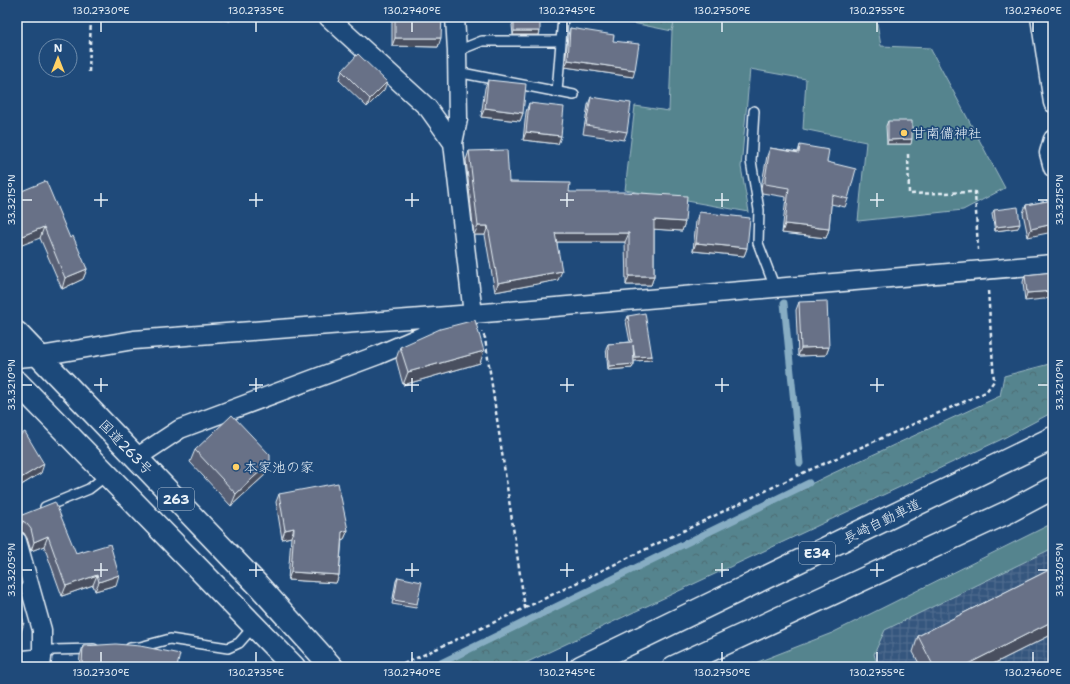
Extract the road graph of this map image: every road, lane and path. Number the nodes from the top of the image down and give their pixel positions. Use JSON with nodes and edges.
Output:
{"nodes":[{"id":1,"x":91,"y":17,"type":"edge"},
{"id":2,"x":328,"y":17,"type":"edge"},
{"id":3,"x":455,"y":17,"type":"edge"},
{"id":4,"x":563,"y":17,"type":"edge"},
{"id":5,"x":1040,"y":17,"type":"edge"},
{"id":6,"x":561,"y":41,"type":"junction"},
{"id":7,"x":457,"y":51,"type":"junction"},
{"id":8,"x":89,"y":72,"type":"dead end"},
{"id":9,"x":457,"y":72,"type":"junction"},
{"id":10,"x":557,"y":92,"type":"junction"},
{"id":11,"x":574,"y":95,"type":"dead end"},
{"id":12,"x":1053,"y":103,"type":"edge"},
{"id":13,"x":754,"y":111,"type":"dead end"},
{"id":14,"x":1053,"y":139,"type":"edge"},
{"id":15,"x":453,"y":143,"type":"junction"},
{"id":16,"x":908,"y":154,"type":"dead end"},
{"id":17,"x":1053,"y":168,"type":"edge"},
{"id":18,"x":1053,"y":264,"type":"edge"},
{"id":19,"x":986,"y":270,"type":"junction"},
{"id":20,"x":775,"y":288,"type":"junction"},
{"id":21,"x":473,"y":314,"type":"junction"},
{"id":22,"x":17,"y":333,"type":"edge"},
{"id":23,"x":40,"y":356,"type":"junction"},
{"id":24,"x":17,"y":358,"type":"edge"},
{"id":25,"x":17,"y":382,"type":"edge"},
{"id":26,"x":1053,"y":438,"type":"edge"},
{"id":27,"x":136,"y":458,"type":"junction"},
{"id":28,"x":107,"y":475,"type":"junction"},
{"id":29,"x":1053,"y":488,"type":"edge"},
{"id":30,"x":38,"y":510,"type":"edge"},
{"id":31,"x":17,"y":542,"type":"edge"},
{"id":32,"x":525,"y":608,"type":"junction"},
{"id":33,"x":254,"y":626,"type":"junction"},
{"id":34,"x":100,"y":648,"type":"edge"},
{"id":35,"x":124,"y":648,"type":"edge"},
{"id":36,"x":17,"y":662,"type":"edge"},
{"id":37,"x":41,"y":662,"type":"edge"},
{"id":38,"x":294,"y":667,"type":"edge"},
{"id":39,"x":332,"y":667,"type":"edge"},
{"id":40,"x":397,"y":667,"type":"edge"},
{"id":41,"x":581,"y":667,"type":"edge"},
{"id":42,"x":674,"y":667,"type":"edge"}],
"edges":[{"from":1,"to":8,"type":"path"},
{"from":2,"to":15,"type":"street"},
{"from":3,"to":7,"type":"street"},
{"from":4,"to":6,"type":"lane"},
{"from":5,"to":12,"type":"street"},
{"from":6,"to":7,"type":"lane"},
{"from":6,"to":10,"type":"lane"},
{"from":7,"to":9,"type":"street"},
{"from":9,"to":10,"type":"lane"},
{"from":9,"to":15,"type":"street"},
{"from":10,"to":11,"type":"lane"},
{"from":13,"to":20,"type":"lane"},
{"from":14,"to":17,"type":"street"},
{"from":15,"to":21,"type":"street"},
{"from":16,"to":19,"type":"path"},
{"from":18,"to":19,"type":"street"},
{"from":19,"to":20,"type":"street"},
{"from":19,"to":32,"type":"path"},
{"from":20,"to":21,"type":"street"},
{"from":21,"to":23,"type":"street"},
{"from":21,"to":27,"type":"street"},
{"from":21,"to":32,"type":"path"},
{"from":22,"to":23,"type":"highway","name":"国道263号","number":"263"},
{"from":23,"to":24,"type":"street"},
{"from":23,"to":27,"type":"highway","name":"国道263号","number":"263"},
{"from":25,"to":28,"type":"highway","number":"263"},
{"from":26,"to":41,"type":"highway","name":"長崎自動車道","number":"E34"},
{"from":27,"to":39,"type":"highway","name":"国道263号","number":"263"},
{"from":28,"to":30,"type":"lane"},
{"from":28,"to":33,"type":"highway","number":"263"},
{"from":29,"to":42,"type":"highway"},
{"from":31,"to":37,"type":"street"},
{"from":32,"to":40,"type":"path"},
{"from":33,"to":35,"type":"lane"},
{"from":33,"to":38,"type":"highway","number":"263"},
{"from":34,"to":37,"type":"lane"},
{"from":36,"to":37,"type":"street"}]}
